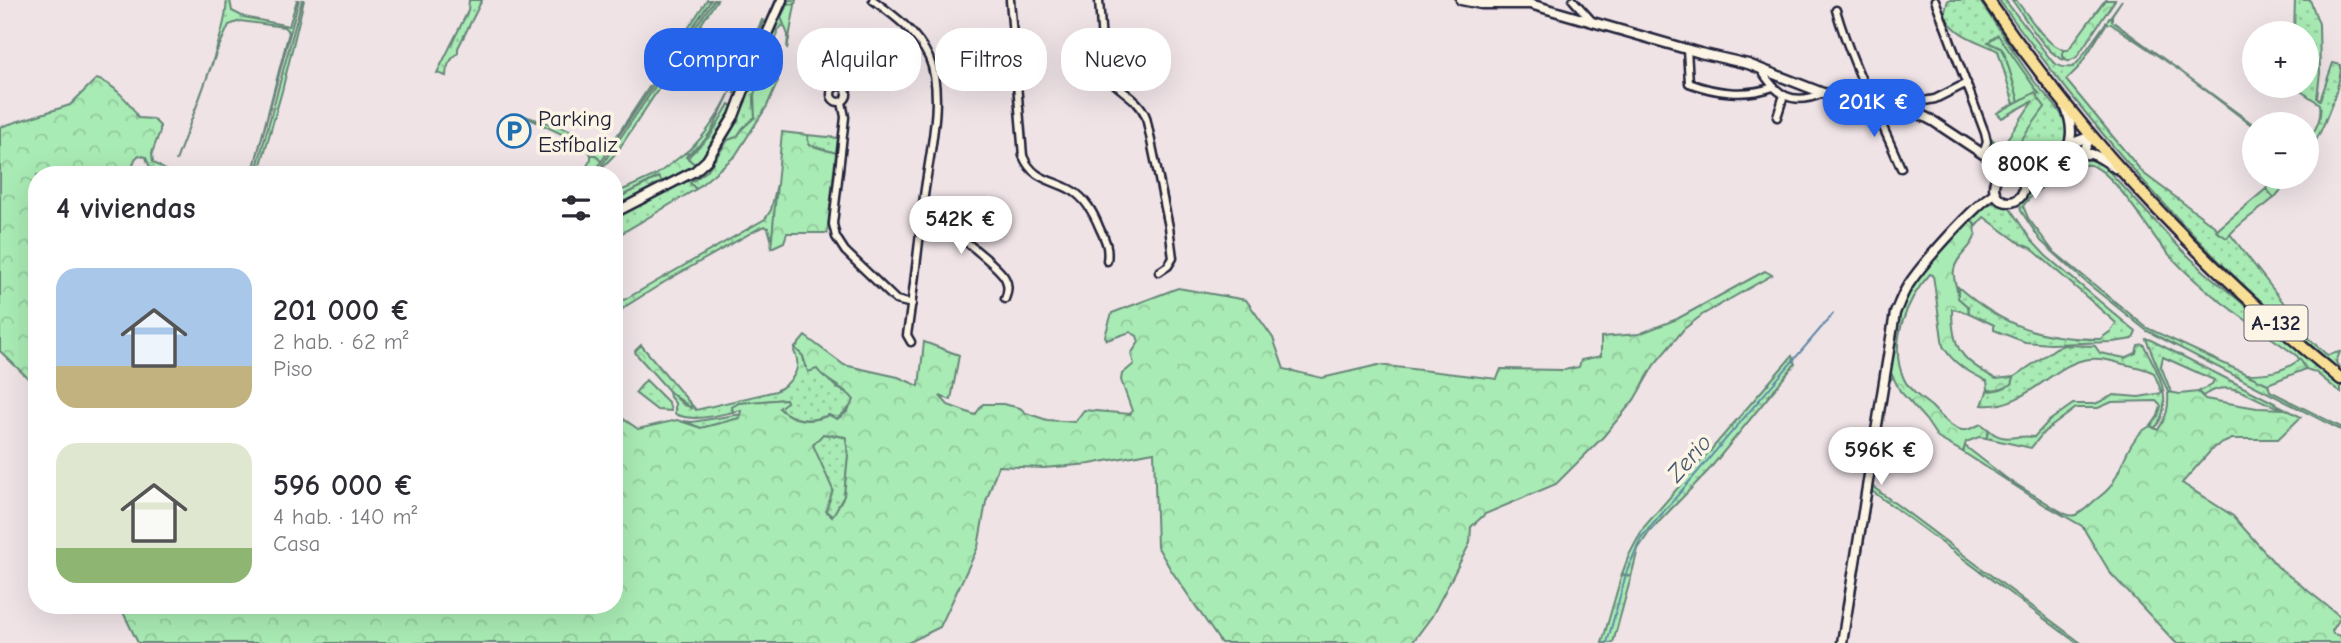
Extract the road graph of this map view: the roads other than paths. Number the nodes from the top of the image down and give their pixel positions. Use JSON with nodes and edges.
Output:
{"nodes":[{"id":1,"x":782,"y":0,"type":"edge"},
{"id":2,"x":873,"y":0,"type":"edge"},
{"id":3,"x":1010,"y":0,"type":"edge"},
{"id":4,"x":1098,"y":0,"type":"edge"},
{"id":5,"x":1461,"y":0,"type":"edge"},
{"id":6,"x":1573,"y":0,"type":"edge"},
{"id":7,"x":1935,"y":0,"type":"edge"},
{"id":8,"x":1988,"y":0,"type":"edge"},
{"id":9,"x":1836,"y":10,"type":"dead end"},
{"id":10,"x":1591,"y":20,"type":"junction"},
{"id":11,"x":1687,"y":49,"type":"junction"},
{"id":12,"x":1760,"y":68,"type":"junction"},
{"id":13,"x":1967,"y":83,"type":"junction"},
{"id":14,"x":1773,"y":87,"type":"junction"},
{"id":15,"x":1823,"y":93,"type":"junction"},
{"id":16,"x":1784,"y":95,"type":"junction"},
{"id":17,"x":1872,"y":99,"type":"junction"},
{"id":18,"x":2062,"y":101,"type":"junction"},
{"id":19,"x":842,"y":102,"type":"dead end"},
{"id":20,"x":1902,"y":105,"type":"junction"},
{"id":21,"x":1777,"y":117,"type":"dead end"},
{"id":22,"x":2091,"y":136,"type":"junction"},
{"id":23,"x":2070,"y":144,"type":"junction"},
{"id":24,"x":1983,"y":154,"type":"junction"},
{"id":25,"x":2082,"y":155,"type":"junction"},
{"id":26,"x":2062,"y":162,"type":"junction"},
{"id":27,"x":1901,"y":168,"type":"dead end"},
{"id":28,"x":2002,"y":173,"type":"junction"},
{"id":29,"x":2129,"y":180,"type":"junction"},
{"id":30,"x":2024,"y":183,"type":"junction"},
{"id":31,"x":1995,"y":193,"type":"junction"},
{"id":32,"x":623,"y":208,"type":"edge"},
{"id":33,"x":923,"y":212,"type":"junction"},
{"id":34,"x":1107,"y":261,"type":"dead end"},
{"id":35,"x":1159,"y":272,"type":"dead end"},
{"id":36,"x":1005,"y":299,"type":"dead end"},
{"id":37,"x":912,"y":304,"type":"junction"},
{"id":38,"x":911,"y":342,"type":"dead end"},
{"id":39,"x":2341,"y":379,"type":"edge"},
{"id":40,"x":1842,"y":643,"type":"edge"}],
"edges":[{"from":1,"to":32,"type":"street"},
{"from":2,"to":33,"type":"street"},
{"from":3,"to":34,"type":"street"},
{"from":4,"to":35,"type":"street"},
{"from":5,"to":10,"type":"street"},
{"from":6,"to":10,"type":"street"},
{"from":7,"to":13,"type":"street"},
{"from":8,"to":18,"type":"main road","number":"A-132"},
{"from":9,"to":17,"type":"street"},
{"from":10,"to":11,"type":"street"},
{"from":11,"to":12,"type":"street"},
{"from":11,"to":14,"type":"street"},
{"from":12,"to":14,"type":"street"},
{"from":12,"to":15,"type":"street"},
{"from":13,"to":20,"type":"street"},
{"from":13,"to":24,"type":"street"},
{"from":14,"to":16,"type":"street"},
{"from":15,"to":16,"type":"street"},
{"from":15,"to":17,"type":"street"},
{"from":16,"to":21,"type":"street"},
{"from":17,"to":20,"type":"street"},
{"from":17,"to":27,"type":"street"},
{"from":18,"to":22,"type":"main road","number":"A-132"},
{"from":18,"to":23,"type":"street"},
{"from":19,"to":37,"type":"street"},
{"from":20,"to":24,"type":"street"},
{"from":22,"to":23,"type":"street"},
{"from":22,"to":25,"type":"street"},
{"from":22,"to":29,"type":"main road","number":"A-132"},
{"from":23,"to":26,"type":"street"},
{"from":24,"to":28,"type":"street"},
{"from":25,"to":26,"type":"street"},
{"from":25,"to":29,"type":"street"},
{"from":26,"to":30,"type":"street"},
{"from":28,"to":30,"type":"street"},
{"from":28,"to":31,"type":"street"},
{"from":29,"to":39,"type":"main road","number":"A-132"},
{"from":30,"to":31,"type":"street"},
{"from":31,"to":40,"type":"street"},
{"from":33,"to":36,"type":"street"},
{"from":33,"to":37,"type":"street"},
{"from":37,"to":38,"type":"street"}]}
